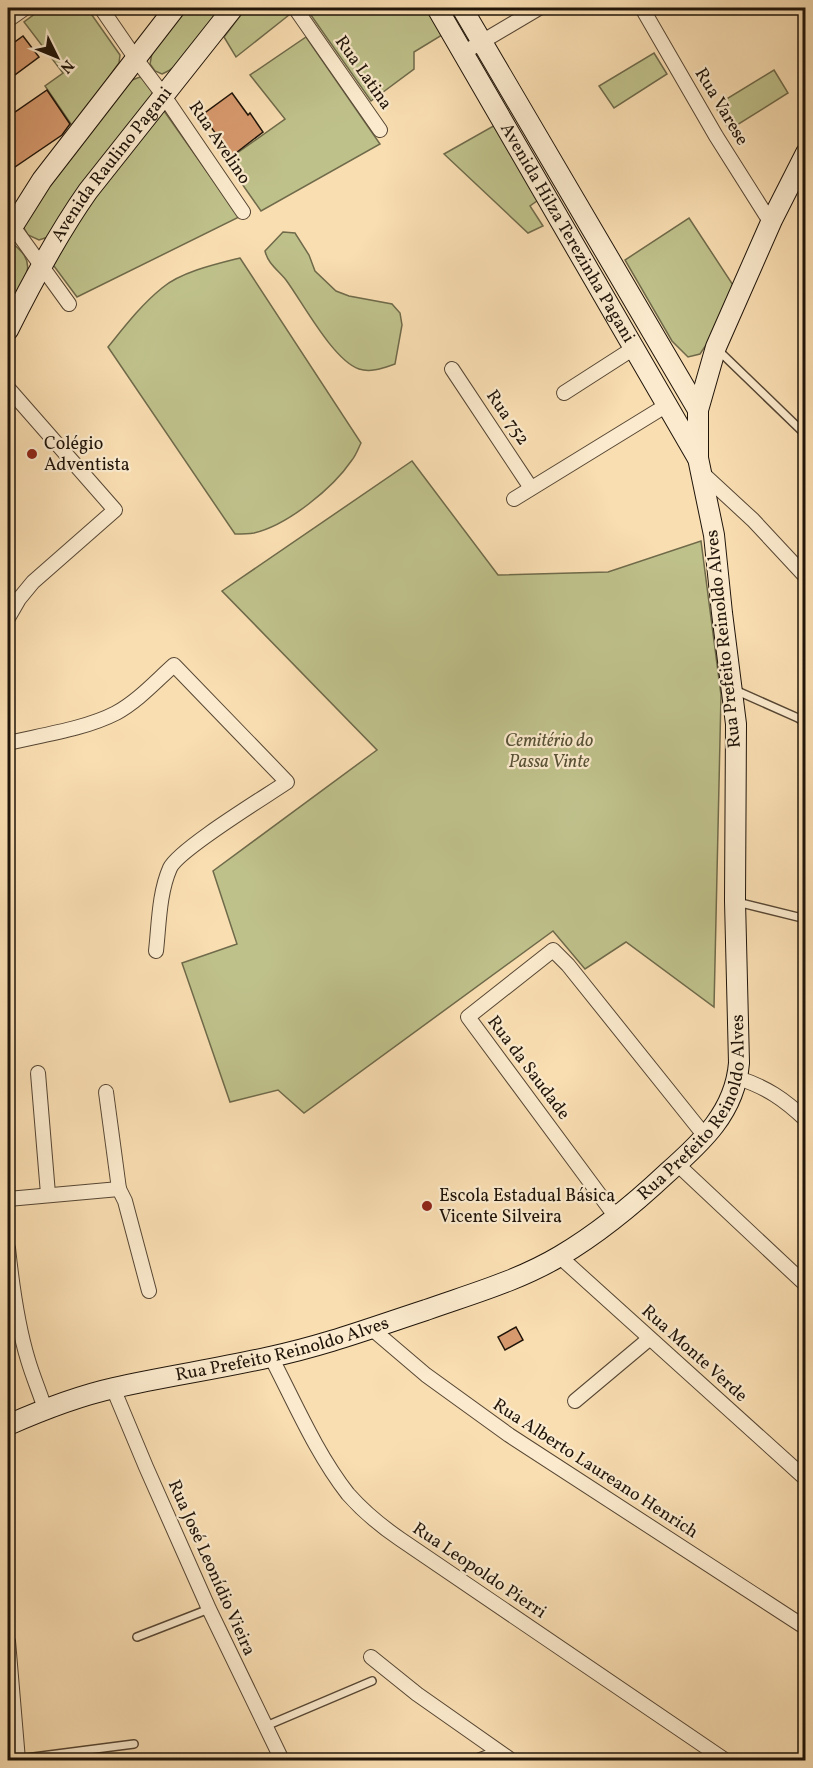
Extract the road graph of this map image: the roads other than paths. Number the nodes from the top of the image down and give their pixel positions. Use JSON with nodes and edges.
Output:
{"nodes":[{"id":1,"x":25,"y":8,"type":"edge"},
{"id":2,"x":101,"y":8,"type":"edge"},
{"id":3,"x":175,"y":8,"type":"edge"},
{"id":4,"x":233,"y":8,"type":"edge"},
{"id":5,"x":296,"y":8,"type":"edge"},
{"id":6,"x":437,"y":8,"type":"edge"},
{"id":7,"x":462,"y":8,"type":"edge"},
{"id":8,"x":539,"y":8,"type":"edge"},
{"id":9,"x":642,"y":8,"type":"edge"},
{"id":10,"x":8,"y":20,"type":"edge"},
{"id":11,"x":482,"y":41,"type":"junction"},
{"id":12,"x":463,"y":52,"type":"junction"},
{"id":13,"x":136,"y":58,"type":"junction"},
{"id":14,"x":164,"y":96,"type":"junction"},
{"id":15,"x":380,"y":130,"type":"dead end"},
{"id":16,"x":806,"y":153,"type":"edge"},
{"id":17,"x":243,"y":212,"type":"dead end"},
{"id":18,"x":771,"y":223,"type":"junction"},
{"id":19,"x":9,"y":226,"type":"edge"},
{"id":20,"x":40,"y":266,"type":"junction"},
{"id":21,"x":69,"y":304,"type":"dead end"},
{"id":22,"x":8,"y":330,"type":"edge"},
{"id":23,"x":634,"y":348,"type":"junction"},
{"id":24,"x":716,"y":348,"type":"junction"},
{"id":25,"x":452,"y":369,"type":"dead end"},
{"id":26,"x":8,"y":388,"type":"edge"},
{"id":27,"x":564,"y":393,"type":"dead end"},
{"id":28,"x":663,"y":398,"type":"junction"},
{"id":29,"x":698,"y":410,"type":"junction"},
{"id":30,"x":806,"y":435,"type":"edge"},
{"id":31,"x":700,"y":465,"type":"junction"},
{"id":32,"x":531,"y":488,"type":"junction"},
{"id":33,"x":514,"y":499,"type":"dead end"},
{"id":34,"x":806,"y":577,"type":"edge"},
{"id":35,"x":8,"y":618,"type":"edge"},
{"id":36,"x":733,"y":689,"type":"junction"},
{"id":37,"x":806,"y":723,"type":"edge"},
{"id":38,"x":8,"y":743,"type":"edge"},
{"id":39,"x":735,"y":901,"type":"junction"},
{"id":40,"x":806,"y":919,"type":"edge"},
{"id":41,"x":156,"y":951,"type":"dead end"},
{"id":42,"x":38,"y":1073,"type":"dead end"},
{"id":43,"x":738,"y":1078,"type":"junction"},
{"id":44,"x":106,"y":1092,"type":"dead end"},
{"id":45,"x":806,"y":1120,"type":"edge"},
{"id":46,"x":705,"y":1136,"type":"junction"},
{"id":47,"x":677,"y":1164,"type":"junction"},
{"id":48,"x":119,"y":1189,"type":"junction"},
{"id":49,"x":48,"y":1194,"type":"junction"},
{"id":50,"x":8,"y":1199,"type":"edge"},
{"id":51,"x":616,"y":1217,"type":"junction"},
{"id":52,"x":8,"y":1248,"type":"edge"},
{"id":53,"x":559,"y":1256,"type":"junction"},
{"id":54,"x":806,"y":1286,"type":"edge"},
{"id":55,"x":150,"y":1291,"type":"dead end"},
{"id":56,"x":372,"y":1329,"type":"junction"},
{"id":57,"x":650,"y":1339,"type":"junction"},
{"id":58,"x":271,"y":1357,"type":"junction"},
{"id":59,"x":113,"y":1388,"type":"junction"},
{"id":60,"x":575,"y":1401,"type":"dead end"},
{"id":61,"x":45,"y":1409,"type":"junction"},
{"id":62,"x":8,"y":1425,"type":"edge"},
{"id":63,"x":806,"y":1479,"type":"edge"},
{"id":64,"x":209,"y":1609,"type":"junction"},
{"id":65,"x":806,"y":1629,"type":"edge"},
{"id":66,"x":137,"y":1637,"type":"dead end"},
{"id":67,"x":8,"y":1641,"type":"edge"},
{"id":68,"x":372,"y":1657,"type":"dead end"},
{"id":69,"x":372,"y":1681,"type":"dead end"},
{"id":70,"x":266,"y":1726,"type":"junction"},
{"id":71,"x":134,"y":1744,"type":"dead end"},
{"id":72,"x":506,"y":1757,"type":"edge"},
{"id":73,"x":18,"y":1760,"type":"edge"},
{"id":74,"x":282,"y":1761,"type":"edge"},
{"id":75,"x":480,"y":1761,"type":"edge"},
{"id":76,"x":725,"y":1761,"type":"edge"}],
"edges":[{"from":1,"to":10,"type":"street"},
{"from":2,"to":13,"type":"street","name":"Rua Avelino"},
{"from":3,"to":13,"type":"main road"},
{"from":4,"to":14,"type":"main road","name":"Avenida Raulino Pagani"},
{"from":5,"to":15,"type":"street","name":"Rua Latina"},
{"from":6,"to":12,"type":"main road","name":"Avenida Hilza Terezinha Pagani"},
{"from":7,"to":11,"type":"main road","name":"Avenida Hilza Terezinha Pagani"},
{"from":8,"to":11,"type":"street"},
{"from":9,"to":18,"type":"street","name":"Rua Varese"},
{"from":11,"to":12,"type":"street"},
{"from":11,"to":29,"type":"main road","name":"Avenida Hilza Terezinha Pagani"},
{"from":12,"to":23,"type":"main road","name":"Avenida Hilza Terezinha Pagani"},
{"from":13,"to":14,"type":"street","name":"Rua Avelino"},
{"from":13,"to":19,"type":"main road"},
{"from":14,"to":17,"type":"street","name":"Rua Avelino"},
{"from":14,"to":20,"type":"main road","name":"Avenida Raulino Pagani"},
{"from":16,"to":18,"type":"main road"},
{"from":18,"to":24,"type":"main road"},
{"from":19,"to":20,"type":"street"},
{"from":20,"to":21,"type":"street"},
{"from":20,"to":22,"type":"main road","name":"Avenida Raulino Pagani"},
{"from":23,"to":27,"type":"street"},
{"from":23,"to":28,"type":"main road","name":"Avenida Hilza Terezinha Pagani"},
{"from":24,"to":29,"type":"main road"},
{"from":24,"to":30,"type":"lane"},
{"from":25,"to":32,"type":"street","name":"Rua 752"},
{"from":26,"to":35,"type":"street"},
{"from":28,"to":29,"type":"main road"},
{"from":28,"to":31,"type":"main road","name":"Avenida Hilza Terezinha Pagani"},
{"from":28,"to":32,"type":"street"},
{"from":29,"to":31,"type":"main road","name":"Rua Prefeito Reinoldo Alves"},
{"from":31,"to":34,"type":"street"},
{"from":31,"to":36,"type":"main road","name":"Rua Prefeito Reinoldo Alves"},
{"from":32,"to":33,"type":"street"},
{"from":36,"to":37,"type":"lane"},
{"from":36,"to":39,"type":"main road","name":"Rua Prefeito Reinoldo Alves"},
{"from":38,"to":41,"type":"street"},
{"from":39,"to":40,"type":"lane"},
{"from":39,"to":43,"type":"main road","name":"Rua Prefeito Reinoldo Alves"},
{"from":42,"to":49,"type":"street"},
{"from":43,"to":45,"type":"street"},
{"from":43,"to":46,"type":"main road","name":"Rua Prefeito Reinoldo Alves"},
{"from":44,"to":48,"type":"street"},
{"from":46,"to":47,"type":"main road","name":"Rua Prefeito Reinoldo Alves"},
{"from":46,"to":51,"type":"street","name":"Rua da Saudade"},
{"from":47,"to":51,"type":"main road","name":"Rua Prefeito Reinoldo Alves"},
{"from":47,"to":54,"type":"street"},
{"from":48,"to":49,"type":"street"},
{"from":48,"to":55,"type":"street"},
{"from":49,"to":50,"type":"street"},
{"from":51,"to":53,"type":"main road","name":"Rua Prefeito Reinoldo Alves"},
{"from":52,"to":61,"type":"street"},
{"from":53,"to":56,"type":"main road","name":"Rua Prefeito Reinoldo Alves"},
{"from":53,"to":57,"type":"street","name":"Rua Monte Verde"},
{"from":56,"to":58,"type":"main road","name":"Rua Prefeito Reinoldo Alves"},
{"from":56,"to":65,"type":"street","name":"Rua Alberto Laureano Henrich"},
{"from":57,"to":60,"type":"street"},
{"from":57,"to":63,"type":"street","name":"Rua Monte Verde"},
{"from":58,"to":59,"type":"main road","name":"Rua Prefeito Reinoldo Alves"},
{"from":58,"to":76,"type":"street","name":"Rua Leopoldo Pierri"},
{"from":59,"to":61,"type":"main road","name":"Rua Prefeito Reinoldo Alves"},
{"from":59,"to":64,"type":"street","name":"Rua José Leonídio Vieira"},
{"from":61,"to":62,"type":"main road","name":"Rua Prefeito Reinoldo Alves"},
{"from":64,"to":66,"type":"lane"},
{"from":64,"to":70,"type":"street","name":"Rua José Leonídio Vieira"},
{"from":67,"to":73,"type":"street"},
{"from":68,"to":72,"type":"street"},
{"from":69,"to":70,"type":"lane"},
{"from":70,"to":74,"type":"street","name":"Rua José Leonídio Vieira"},
{"from":71,"to":73,"type":"lane"},
{"from":72,"to":75,"type":"street"}]}
